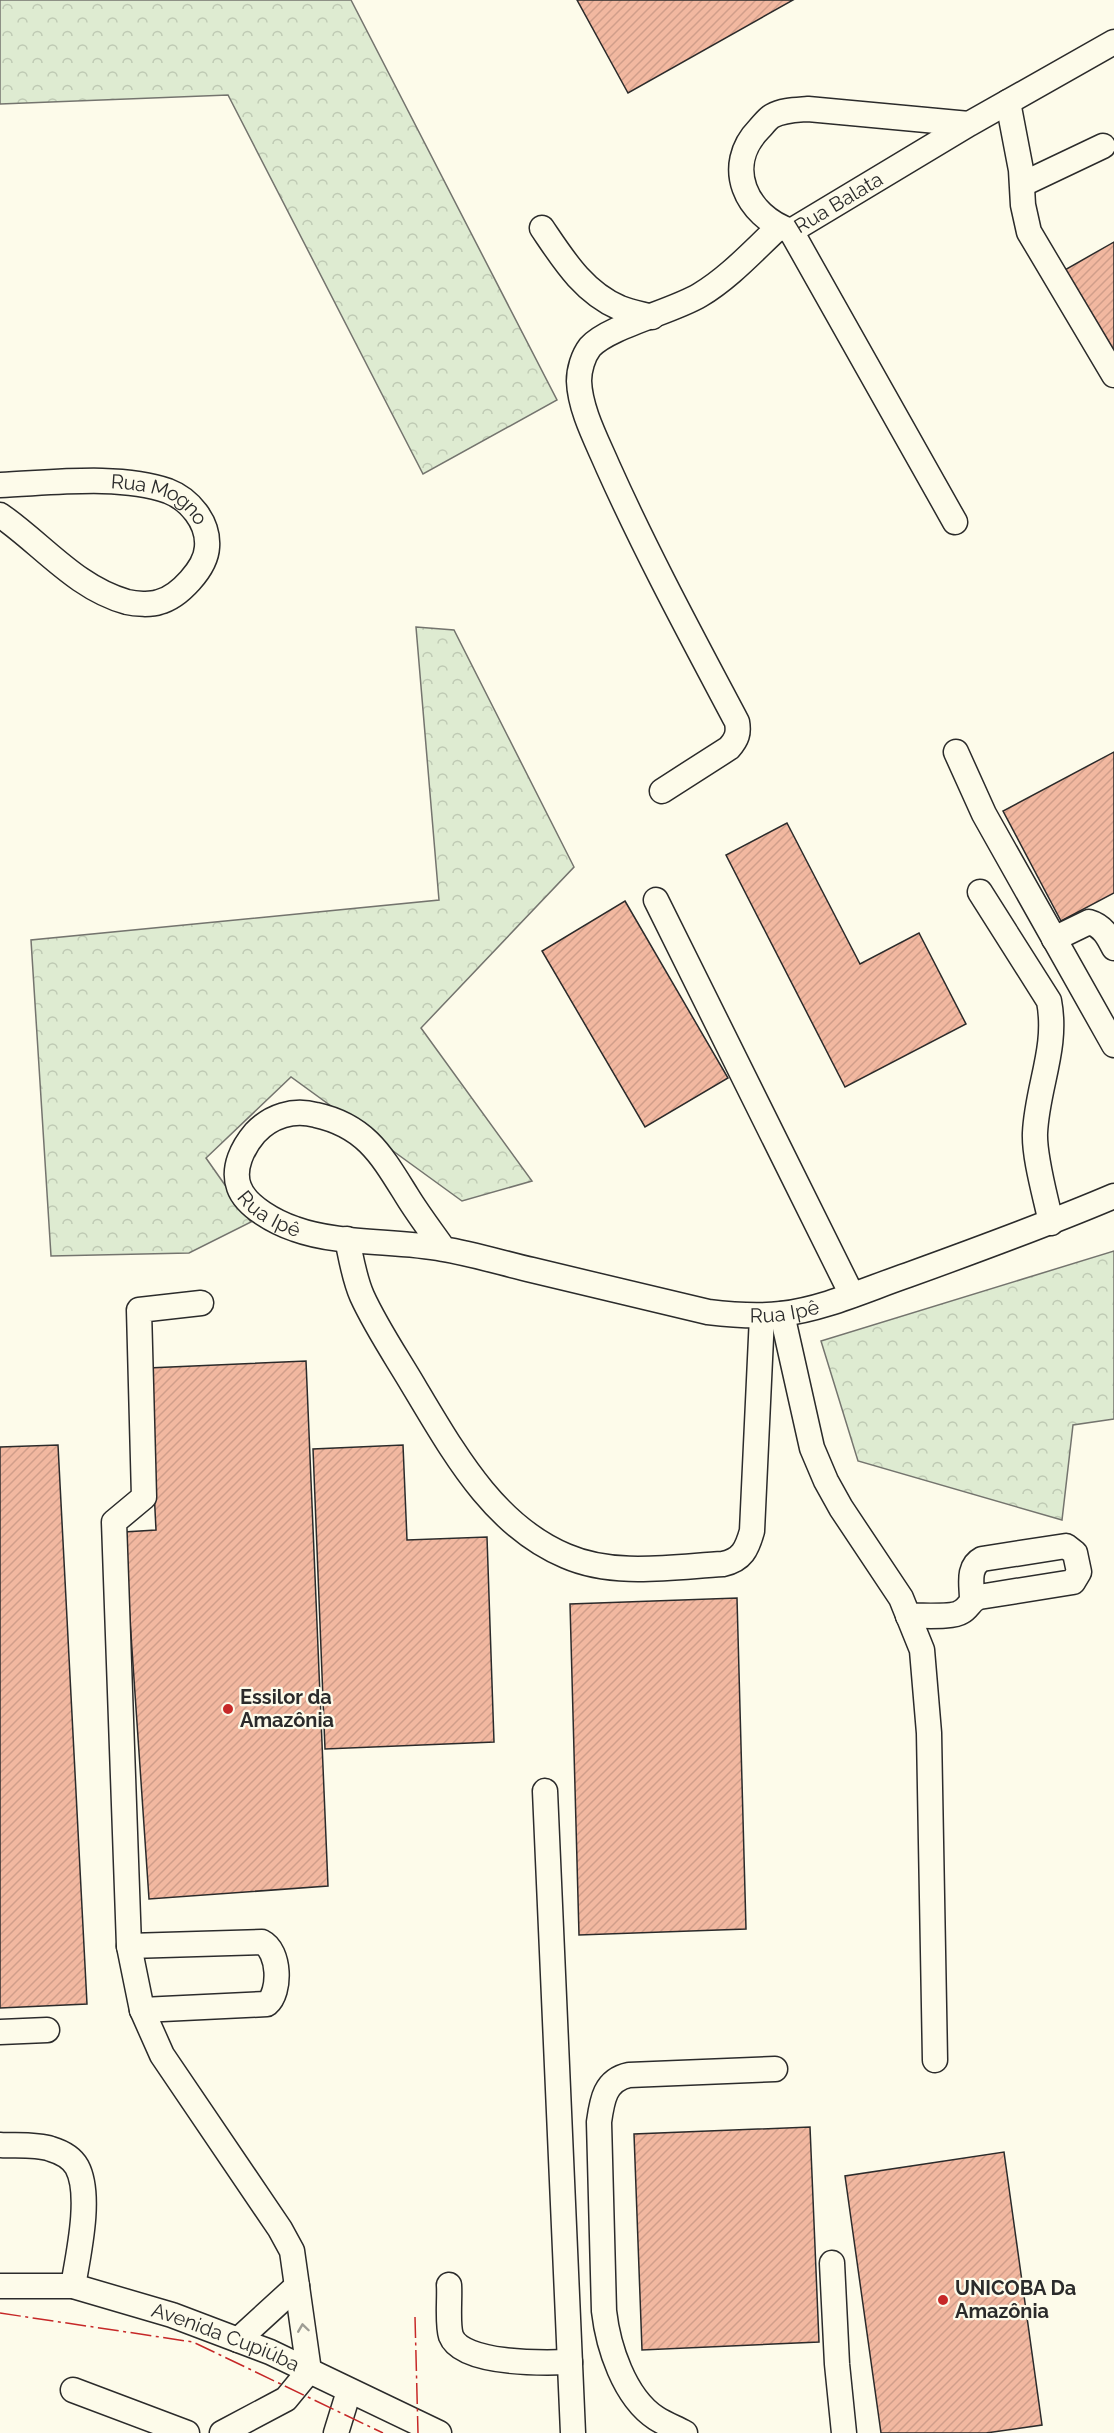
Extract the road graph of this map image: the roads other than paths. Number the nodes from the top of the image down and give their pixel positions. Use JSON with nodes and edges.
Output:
{"nodes":[{"id":1,"x":1114,"y":42,"type":"edge"},
{"id":2,"x":1008,"y":102,"type":"junction"},
{"id":3,"x":969,"y":124,"type":"junction"},
{"id":4,"x":1103,"y":146,"type":"dead end"},
{"id":5,"x":1023,"y":184,"type":"junction"},
{"id":6,"x":542,"y":228,"type":"dead end"},
{"id":7,"x":785,"y":229,"type":"junction"},
{"id":8,"x":652,"y":317,"type":"junction"},
{"id":9,"x":1114,"y":375,"type":"edge"},
{"id":10,"x":0,"y":485,"type":"edge"},
{"id":11,"x":0,"y":515,"type":"edge"},
{"id":12,"x":955,"y":522,"type":"dead end"},
{"id":13,"x":956,"y":752,"type":"dead end"},
{"id":14,"x":663,"y":791,"type":"dead end"},
{"id":15,"x":980,"y":892,"type":"dead end"},
{"id":16,"x":656,"y":900,"type":"dead end"},
{"id":17,"x":1054,"y":939,"type":"junction"},
{"id":18,"x":1114,"y":948,"type":"edge"},
{"id":19,"x":1114,"y":1045,"type":"edge"},
{"id":20,"x":1114,"y":1196,"type":"edge"},
{"id":21,"x":1051,"y":1223,"type":"junction"},
{"id":22,"x":347,"y":1239,"type":"junction"},
{"id":23,"x":442,"y":1248,"type":"junction"},
{"id":24,"x":852,"y":1295,"type":"junction"},
{"id":25,"x":201,"y":1303,"type":"dead end"},
{"id":26,"x":772,"y":1315,"type":"junction"},
{"id":27,"x":972,"y":1599,"type":"dead end"},
{"id":28,"x":908,"y":1616,"type":"junction"},
{"id":29,"x":545,"y":1791,"type":"dead end"},
{"id":30,"x":129,"y":1946,"type":"junction"},
{"id":31,"x":142,"y":2010,"type":"junction"},
{"id":32,"x":47,"y":2030,"type":"dead end"},
{"id":33,"x":0,"y":2032,"type":"edge"},
{"id":34,"x":935,"y":2060,"type":"dead end"},
{"id":35,"x":775,"y":2069,"type":"dead end"},
{"id":36,"x":0,"y":2145,"type":"edge"},
{"id":37,"x":832,"y":2263,"type":"dead end"},
{"id":38,"x":449,"y":2285,"type":"dead end"},
{"id":39,"x":0,"y":2286,"type":"edge"},
{"id":40,"x":73,"y":2286,"type":"junction"},
{"id":41,"x":297,"y":2286,"type":"junction"},
{"id":42,"x":238,"y":2340,"type":"junction"},
{"id":43,"x":570,"y":2362,"type":"junction"},
{"id":44,"x":309,"y":2371,"type":"junction"},
{"id":45,"x":73,"y":2390,"type":"dead end"},
{"id":46,"x":349,"y":2391,"type":"junction"},
{"id":47,"x":187,"y":2433,"type":"edge"},
{"id":48,"x":222,"y":2433,"type":"edge"},
{"id":49,"x":336,"y":2433,"type":"edge"},
{"id":50,"x":439,"y":2433,"type":"edge"},
{"id":51,"x":573,"y":2433,"type":"edge"},
{"id":52,"x":685,"y":2433,"type":"edge"},
{"id":53,"x":844,"y":2433,"type":"edge"}],
"edges":[{"from":1,"to":2,"type":"street","name":"Rua Balata"},
{"from":2,"to":3,"type":"street","name":"Rua Balata"},
{"from":2,"to":5,"type":"street"},
{"from":3,"to":7,"type":"street","name":"Rua Balata"},
{"from":3,"to":7,"type":"street","name":"Rua Balata"},
{"from":4,"to":5,"type":"street"},
{"from":5,"to":9,"type":"street"},
{"from":6,"to":8,"type":"street"},
{"from":7,"to":8,"type":"street"},
{"from":7,"to":12,"type":"street"},
{"from":8,"to":14,"type":"street"},
{"from":10,"to":11,"type":"street","name":"Rua Mogno"},
{"from":13,"to":17,"type":"street"},
{"from":15,"to":21,"type":"street"},
{"from":16,"to":24,"type":"street"},
{"from":17,"to":18,"type":"street"},
{"from":17,"to":19,"type":"street"},
{"from":20,"to":21,"type":"street","name":"Rua Ipê"},
{"from":21,"to":24,"type":"street","name":"Rua Ipê"},
{"from":22,"to":23,"type":"street","name":"Rua Ipê"},
{"from":22,"to":23,"type":"street","name":"Rua Ipê"},
{"from":22,"to":26,"type":"street"},
{"from":23,"to":26,"type":"street","name":"Rua Ipê"},
{"from":24,"to":26,"type":"street","name":"Rua Ipê"},
{"from":25,"to":30,"type":"street"},
{"from":26,"to":28,"type":"street"},
{"from":27,"to":28,"type":"street"},
{"from":28,"to":34,"type":"street"},
{"from":29,"to":43,"type":"street"},
{"from":30,"to":31,"type":"street"},
{"from":30,"to":31,"type":"street"},
{"from":31,"to":41,"type":"street"},
{"from":32,"to":33,"type":"street"},
{"from":35,"to":52,"type":"street"},
{"from":36,"to":40,"type":"street"},
{"from":37,"to":53,"type":"street"},
{"from":38,"to":43,"type":"street"},
{"from":39,"to":40,"type":"street","name":"Avenida Cupiúba"},
{"from":40,"to":42,"type":"street","name":"Avenida Cupiúba"},
{"from":41,"to":42,"type":"street"},
{"from":44,"to":41,"type":"street","one_way":true},
{"from":42,"to":44,"type":"street","name":"Avenida Cupiúba"},
{"from":43,"to":51,"type":"street"},
{"from":44,"to":46,"type":"street","name":"Avenida Cupiúba"},
{"from":44,"to":48,"type":"street"},
{"from":45,"to":47,"type":"street"},
{"from":46,"to":49,"type":"street"},
{"from":46,"to":50,"type":"street","name":"Avenida Cupiúba"}]}
